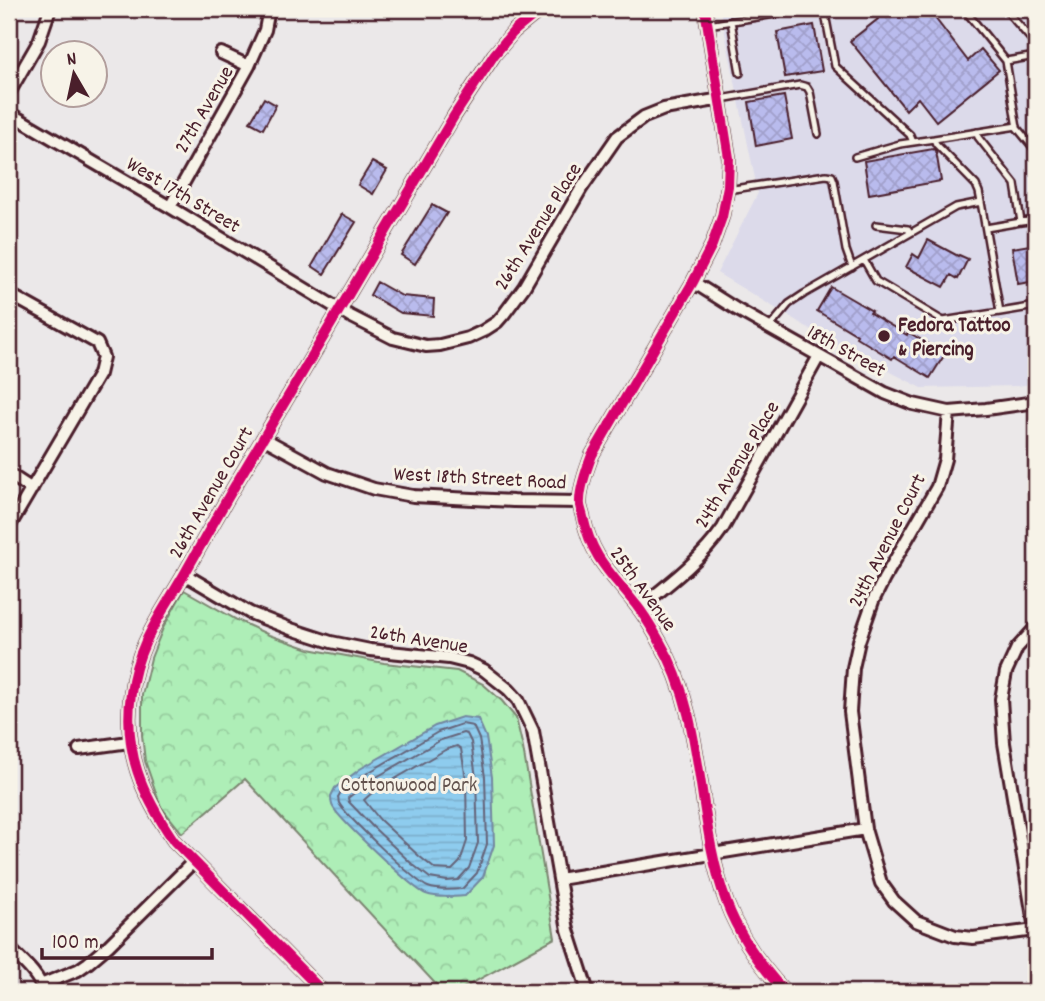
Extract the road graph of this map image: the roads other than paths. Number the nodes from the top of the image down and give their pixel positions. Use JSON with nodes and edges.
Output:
{"nodes":[{"id":1,"x":50,"y":9,"type":"edge"},
{"id":2,"x":269,"y":9,"type":"edge"},
{"id":3,"x":541,"y":9,"type":"edge"},
{"id":4,"x":705,"y":9,"type":"edge"},
{"id":5,"x":811,"y":9,"type":"edge"},
{"id":6,"x":817,"y":9,"type":"edge"},
{"id":7,"x":964,"y":9,"type":"edge"},
{"id":8,"x":1005,"y":9,"type":"edge"},
{"id":9,"x":794,"y":10,"type":"edge"},
{"id":10,"x":731,"y":21,"type":"junction"},
{"id":11,"x":708,"y":25,"type":"junction"},
{"id":12,"x":1036,"y":45,"type":"edge"},
{"id":13,"x":221,"y":53,"type":"dead end"},
{"id":14,"x":1036,"y":56,"type":"edge"},
{"id":15,"x":1006,"y":61,"type":"junction"},
{"id":16,"x":249,"y":66,"type":"junction"},
{"id":17,"x":740,"y":73,"type":"dead end"},
{"id":18,"x":9,"y":93,"type":"edge"},
{"id":19,"x":721,"y":99,"type":"junction"},
{"id":20,"x":9,"y":113,"type":"edge"},
{"id":21,"x":1017,"y":126,"type":"junction"},
{"id":22,"x":977,"y":132,"type":"junction"},
{"id":23,"x":818,"y":134,"type":"dead end"},
{"id":24,"x":934,"y":139,"type":"junction"},
{"id":25,"x":913,"y":142,"type":"junction"},
{"id":26,"x":1036,"y":151,"type":"edge"},
{"id":27,"x":855,"y":157,"type":"dead end"},
{"id":28,"x":727,"y":190,"type":"junction"},
{"id":29,"x":981,"y":202,"type":"junction"},
{"id":30,"x":170,"y":207,"type":"junction"},
{"id":31,"x":1036,"y":220,"type":"edge"},
{"id":32,"x":1021,"y":222,"type":"junction"},
{"id":33,"x":876,"y":225,"type":"dead end"},
{"id":34,"x":986,"y":228,"type":"junction"},
{"id":35,"x":910,"y":232,"type":"junction"},
{"id":36,"x":864,"y":260,"type":"junction"},
{"id":37,"x":852,"y":267,"type":"junction"},
{"id":38,"x":693,"y":282,"type":"junction"},
{"id":39,"x":9,"y":294,"type":"edge"},
{"id":40,"x":1036,"y":306,"type":"edge"},
{"id":41,"x":339,"y":310,"type":"junction"},
{"id":42,"x":1000,"y":312,"type":"junction"},
{"id":43,"x":769,"y":328,"type":"junction"},
{"id":44,"x":820,"y":356,"type":"junction"},
{"id":45,"x":1036,"y":402,"type":"edge"},
{"id":46,"x":949,"y":412,"type":"junction"},
{"id":47,"x":263,"y":439,"type":"junction"},
{"id":48,"x":9,"y":474,"type":"edge"},
{"id":49,"x":32,"y":489,"type":"junction"},
{"id":50,"x":579,"y":502,"type":"junction"},
{"id":51,"x":9,"y":527,"type":"edge"},
{"id":52,"x":184,"y":574,"type":"junction"},
{"id":53,"x":639,"y":608,"type":"junction"},
{"id":54,"x":1036,"y":627,"type":"edge"},
{"id":55,"x":129,"y":742,"type":"junction"},
{"id":56,"x":79,"y":749,"type":"dead end"},
{"id":57,"x":865,"y":829,"type":"junction"},
{"id":58,"x":712,"y":853,"type":"junction"},
{"id":59,"x":193,"y":862,"type":"junction"},
{"id":60,"x":559,"y":879,"type":"junction"},
{"id":61,"x":1036,"y":933,"type":"edge"},
{"id":62,"x":9,"y":948,"type":"edge"},
{"id":63,"x":42,"y":988,"type":"edge"},
{"id":64,"x":323,"y":992,"type":"edge"},
{"id":65,"x":588,"y":992,"type":"edge"},
{"id":66,"x":785,"y":992,"type":"edge"}],
"edges":[{"from":1,"to":18,"type":"street"},
{"from":2,"to":16,"type":"street","name":"27th Avenue"},
{"from":3,"to":41,"type":"street","name":"26th Avenue Court"},
{"from":4,"to":11,"type":"street","name":"25th Avenue"},
{"from":5,"to":9,"type":"lane"},
{"from":6,"to":25,"type":"lane"},
{"from":7,"to":15,"type":"lane"},
{"from":8,"to":12,"type":"lane"},
{"from":9,"to":10,"type":"lane"},
{"from":10,"to":11,"type":"lane"},
{"from":10,"to":17,"type":"lane"},
{"from":11,"to":19,"type":"street","name":"25th Avenue"},
{"from":13,"to":16,"type":"street","name":"27th Avenue"},
{"from":14,"to":15,"type":"lane"},
{"from":15,"to":21,"type":"lane"},
{"from":16,"to":30,"type":"street","name":"27th Avenue"},
{"from":19,"to":23,"type":"lane"},
{"from":19,"to":28,"type":"street","name":"25th Avenue"},
{"from":19,"to":41,"type":"street","name":"26th Avenue Place"},
{"from":20,"to":30,"type":"street","name":"West 17th Street"},
{"from":21,"to":22,"type":"lane"},
{"from":21,"to":26,"type":"lane"},
{"from":22,"to":24,"type":"lane"},
{"from":22,"to":32,"type":"lane"},
{"from":24,"to":25,"type":"lane"},
{"from":24,"to":29,"type":"lane"},
{"from":25,"to":27,"type":"lane"},
{"from":28,"to":37,"type":"lane"},
{"from":28,"to":38,"type":"street","name":"25th Avenue"},
{"from":29,"to":34,"type":"lane"},
{"from":29,"to":35,"type":"lane"},
{"from":30,"to":41,"type":"street","name":"West 17th Street"},
{"from":31,"to":32,"type":"lane"},
{"from":32,"to":34,"type":"lane"},
{"from":33,"to":35,"type":"lane"},
{"from":34,"to":42,"type":"lane"},
{"from":35,"to":36,"type":"lane"},
{"from":36,"to":37,"type":"lane"},
{"from":36,"to":42,"type":"lane"},
{"from":37,"to":43,"type":"lane"},
{"from":38,"to":43,"type":"street","name":"18th Street"},
{"from":38,"to":50,"type":"street","name":"25th Avenue"},
{"from":39,"to":49,"type":"street"},
{"from":40,"to":42,"type":"lane"},
{"from":41,"to":47,"type":"street","name":"26th Avenue Court"},
{"from":43,"to":44,"type":"street","name":"18th Street"},
{"from":44,"to":46,"type":"street","name":"18th Street"},
{"from":44,"to":53,"type":"street","name":"24th Avenue Place"},
{"from":45,"to":46,"type":"street","name":"18th Street"},
{"from":46,"to":57,"type":"street","name":"24th Avenue Court"},
{"from":47,"to":50,"type":"street","name":"West 18th Street Road"},
{"from":47,"to":52,"type":"street","name":"26th Avenue Court"},
{"from":48,"to":49,"type":"street"},
{"from":49,"to":51,"type":"street"},
{"from":50,"to":53,"type":"street","name":"25th Avenue"},
{"from":52,"to":55,"type":"street","name":"26th Avenue Court"},
{"from":52,"to":60,"type":"street","name":"26th Avenue"},
{"from":53,"to":58,"type":"street","name":"25th Avenue"},
{"from":54,"to":61,"type":"street"},
{"from":55,"to":56,"type":"street"},
{"from":55,"to":59,"type":"street","name":"26th Avenue Court"},
{"from":57,"to":58,"type":"street"},
{"from":57,"to":61,"type":"street","name":"24th Avenue Court"},
{"from":58,"to":60,"type":"street"},
{"from":58,"to":66,"type":"street","name":"25th Avenue"},
{"from":59,"to":63,"type":"street"},
{"from":59,"to":64,"type":"street","name":"26th Avenue Court"},
{"from":60,"to":65,"type":"street","name":"26th Avenue"},
{"from":62,"to":63,"type":"street"}]}
